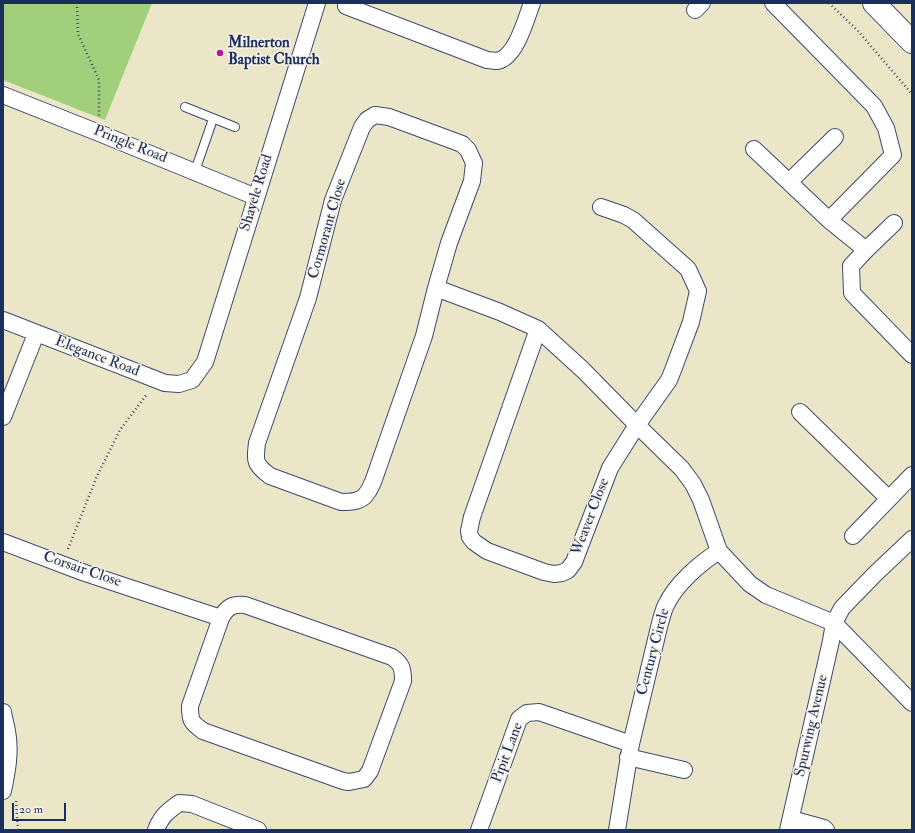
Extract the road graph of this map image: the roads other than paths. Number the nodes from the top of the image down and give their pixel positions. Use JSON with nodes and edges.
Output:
{"nodes":[{"id":1,"x":317,"y":3,"type":"edge"},
{"id":2,"x":532,"y":3,"type":"edge"},
{"id":3,"x":773,"y":3,"type":"edge"},
{"id":4,"x":874,"y":3,"type":"edge"},
{"id":5,"x":346,"y":6,"type":"dead end"},
{"id":6,"x":912,"y":42,"type":"edge"},
{"id":7,"x":3,"y":95,"type":"edge"},
{"id":8,"x":185,"y":107,"type":"dead end"},
{"id":9,"x":213,"y":119,"type":"junction"},
{"id":10,"x":235,"y":127,"type":"dead end"},
{"id":11,"x":836,"y":137,"type":"dead end"},
{"id":12,"x":754,"y":149,"type":"dead end"},
{"id":13,"x":194,"y":171,"type":"junction"},
{"id":14,"x":789,"y":182,"type":"junction"},
{"id":15,"x":256,"y":197,"type":"junction"},
{"id":16,"x":602,"y":207,"type":"dead end"},
{"id":17,"x":829,"y":220,"type":"junction"},
{"id":18,"x":894,"y":223,"type":"dead end"},
{"id":19,"x":866,"y":250,"type":"junction"},
{"id":20,"x":436,"y":288,"type":"junction"},
{"id":21,"x":3,"y":320,"type":"edge"},
{"id":22,"x":538,"y":329,"type":"junction"},
{"id":23,"x":36,"y":334,"type":"junction"},
{"id":24,"x":912,"y":355,"type":"edge"},
{"id":25,"x":192,"y":380,"type":"joint"},
{"id":26,"x":800,"y":412,"type":"dead end"},
{"id":27,"x":3,"y":417,"type":"edge"},
{"id":28,"x":637,"y":425,"type":"junction"},
{"id":29,"x":912,"y":475,"type":"edge"},
{"id":30,"x":889,"y":499,"type":"junction"},
{"id":31,"x":853,"y":536,"type":"dead end"},
{"id":32,"x":912,"y":539,"type":"edge"},
{"id":33,"x":3,"y":542,"type":"edge"},
{"id":34,"x":719,"y":551,"type":"junction"},
{"id":35,"x":220,"y":618,"type":"junction"},
{"id":36,"x":834,"y":623,"type":"junction"},
{"id":37,"x":912,"y":703,"type":"edge"},
{"id":38,"x":3,"y":712,"type":"edge"},
{"id":39,"x":630,"y":750,"type":"junction"},
{"id":40,"x":684,"y":770,"type":"dead end"},
{"id":41,"x":3,"y":791,"type":"edge"},
{"id":42,"x":790,"y":825,"type":"edge"},
{"id":43,"x":156,"y":830,"type":"edge"},
{"id":44,"x":258,"y":830,"type":"edge"},
{"id":45,"x":479,"y":830,"type":"edge"},
{"id":46,"x":616,"y":830,"type":"edge"},
{"id":47,"x":826,"y":830,"type":"edge"}],
"edges":[{"from":1,"to":15,"type":"street","name":"Shayele Road"},
{"from":2,"to":5,"type":"street"},
{"from":3,"to":17,"type":"street"},
{"from":4,"to":6,"type":"main road"},
{"from":7,"to":13,"type":"street","name":"Pringle Road"},
{"from":8,"to":9,"type":"lane"},
{"from":9,"to":10,"type":"lane"},
{"from":9,"to":13,"type":"lane"},
{"from":11,"to":14,"type":"street"},
{"from":12,"to":14,"type":"street"},
{"from":13,"to":15,"type":"street","name":"Pringle Road"},
{"from":14,"to":17,"type":"street"},
{"from":15,"to":25,"type":"street","name":"Shayele Road"},
{"from":16,"to":28,"type":"street"},
{"from":17,"to":19,"type":"street"},
{"from":18,"to":19,"type":"street"},
{"from":19,"to":24,"type":"street"},
{"from":20,"to":20,"type":"street","name":"Cormorant Close"},
{"from":20,"to":22,"type":"street"},
{"from":21,"to":23,"type":"street","name":"Elegance Road"},
{"from":22,"to":28,"type":"street"},
{"from":22,"to":28,"type":"street","name":"Weaver Close"},
{"from":23,"to":25,"type":"street","name":"Elegance Road"},
{"from":23,"to":27,"type":"street"},
{"from":26,"to":30,"type":"street"},
{"from":28,"to":34,"type":"street"},
{"from":29,"to":30,"type":"street"},
{"from":30,"to":31,"type":"street"},
{"from":32,"to":36,"type":"street"},
{"from":33,"to":35,"type":"street","name":"Corsair Close"},
{"from":34,"to":36,"type":"street"},
{"from":34,"to":39,"type":"street","name":"Century Circle"},
{"from":35,"to":35,"type":"street"},
{"from":36,"to":37,"type":"street"},
{"from":36,"to":42,"type":"street","name":"Spurwing Avenue"},
{"from":38,"to":41,"type":"street"},
{"from":39,"to":40,"type":"street","name":"Pipit Lane"},
{"from":39,"to":45,"type":"street","name":"Pipit Lane"},
{"from":39,"to":46,"type":"street","name":"Century Circle"},
{"from":42,"to":47,"type":"street"},
{"from":43,"to":44,"type":"street"}]}
